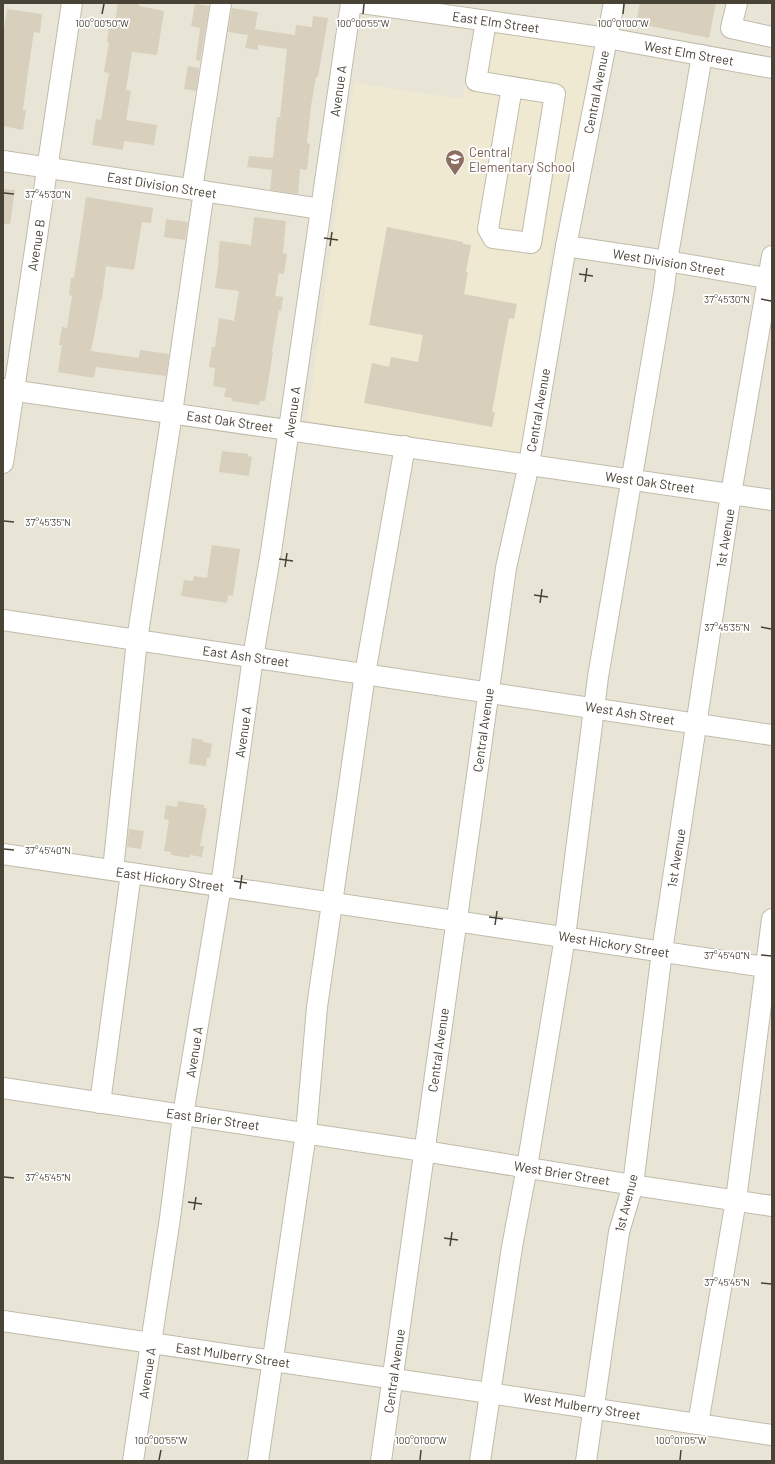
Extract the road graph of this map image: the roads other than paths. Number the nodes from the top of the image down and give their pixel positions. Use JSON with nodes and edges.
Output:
{"nodes":[{"id":1,"x":72,"y":3,"type":"edge"},
{"id":2,"x":221,"y":3,"type":"edge"},
{"id":3,"x":351,"y":3,"type":"edge"},
{"id":4,"x":362,"y":3,"type":"edge"},
{"id":5,"x":614,"y":3,"type":"edge"},
{"id":6,"x":737,"y":3,"type":"edge"},
{"id":7,"x":486,"y":21,"type":"junction"},
{"id":8,"x":745,"y":31,"type":"junction"},
{"id":9,"x":607,"y":38,"type":"junction"},
{"id":10,"x":772,"y":38,"type":"edge"},
{"id":11,"x":702,"y":56,"type":"junction"},
{"id":12,"x":738,"y":62,"type":"junction"},
{"id":13,"x":772,"y":68,"type":"edge"},
{"id":14,"x":512,"y":87,"type":"junction"},
{"id":15,"x":3,"y":161,"type":"edge"},
{"id":16,"x":48,"y":168,"type":"junction"},
{"id":17,"x":198,"y":190,"type":"junction"},
{"id":18,"x":321,"y":209,"type":"junction"},
{"id":19,"x":566,"y":246,"type":"junction"},
{"id":20,"x":772,"y":256,"type":"edge"},
{"id":21,"x":667,"y":261,"type":"junction"},
{"id":22,"x":770,"y":279,"type":"edge"},
{"id":23,"x":8,"y":390,"type":"edge"},
{"id":24,"x":172,"y":413,"type":"junction"},
{"id":25,"x":289,"y":430,"type":"junction"},
{"id":26,"x":404,"y":446,"type":"junction"},
{"id":27,"x":3,"y":463,"type":"edge"},
{"id":28,"x":529,"y":464,"type":"junction"},
{"id":29,"x":632,"y":479,"type":"junction"},
{"id":30,"x":731,"y":494,"type":"junction"},
{"id":31,"x":772,"y":500,"type":"edge"},
{"id":32,"x":3,"y":620,"type":"edge"},
{"id":33,"x":137,"y":640,"type":"junction"},
{"id":34,"x":253,"y":657,"type":"junction"},
{"id":35,"x":366,"y":674,"type":"junction"},
{"id":36,"x":488,"y":692,"type":"junction"},
{"id":37,"x":594,"y":708,"type":"junction"},
{"id":38,"x":696,"y":723,"type":"junction"},
{"id":39,"x":772,"y":735,"type":"edge"},
{"id":40,"x":3,"y":854,"type":"edge"},
{"id":41,"x":122,"y":872,"type":"junction"},
{"id":42,"x":221,"y":886,"type":"junction"},
{"id":43,"x":333,"y":902,"type":"junction"},
{"id":44,"x":772,"y":919,"type":"edge"},
{"id":45,"x":456,"y":920,"type":"junction"},
{"id":46,"x":565,"y":937,"type":"junction"},
{"id":47,"x":662,"y":951,"type":"junction"},
{"id":48,"x":769,"y":967,"type":"edge"},
{"id":49,"x":3,"y":1088,"type":"edge"},
{"id":50,"x":100,"y":1103,"type":"junction"},
{"id":51,"x":184,"y":1115,"type":"junction"},
{"id":52,"x":306,"y":1133,"type":"junction"},
{"id":53,"x":424,"y":1151,"type":"junction"},
{"id":54,"x":527,"y":1167,"type":"junction"},
{"id":55,"x":633,"y":1185,"type":"junction"},
{"id":56,"x":736,"y":1200,"type":"junction"},
{"id":57,"x":772,"y":1206,"type":"edge"},
{"id":58,"x":3,"y":1321,"type":"edge"},
{"id":59,"x":151,"y":1343,"type":"junction"},
{"id":60,"x":272,"y":1361,"type":"junction"},
{"id":61,"x":393,"y":1378,"type":"junction"},
{"id":62,"x":490,"y":1393,"type":"junction"},
{"id":63,"x":594,"y":1408,"type":"junction"},
{"id":64,"x":698,"y":1424,"type":"junction"},
{"id":65,"x":772,"y":1435,"type":"edge"},
{"id":66,"x":133,"y":1461,"type":"edge"},
{"id":67,"x":258,"y":1461,"type":"edge"},
{"id":68,"x":381,"y":1461,"type":"edge"},
{"id":69,"x":480,"y":1461,"type":"edge"},
{"id":70,"x":586,"y":1461,"type":"edge"}],
"edges":[{"from":1,"to":16,"type":"street","name":"Avenue B"},
{"from":2,"to":17,"type":"street"},
{"from":3,"to":18,"type":"street","name":"Avenue A"},
{"from":4,"to":7,"type":"street","name":"East Elm Street"},
{"from":5,"to":9,"type":"street","name":"Central Avenue"},
{"from":6,"to":8,"type":"street"},
{"from":7,"to":9,"type":"street","name":"East Elm Street"},
{"from":7,"to":14,"type":"street"},
{"from":8,"to":10,"type":"street"},
{"from":8,"to":12,"type":"street"},
{"from":9,"to":11,"type":"street","name":"West Elm Street"},
{"from":9,"to":19,"type":"street","name":"Central Avenue"},
{"from":11,"to":12,"type":"street","name":"West Elm Street"},
{"from":11,"to":21,"type":"street"},
{"from":12,"to":13,"type":"street","name":"West Elm Street"},
{"from":14,"to":14,"type":"street"},
{"from":15,"to":16,"type":"street","name":"East Division Street"},
{"from":16,"to":17,"type":"street","name":"East Division Street"},
{"from":16,"to":23,"type":"street","name":"Avenue B"},
{"from":17,"to":18,"type":"street","name":"East Division Street"},
{"from":17,"to":24,"type":"street"},
{"from":18,"to":25,"type":"street","name":"Avenue A"},
{"from":19,"to":21,"type":"street","name":"West Division Street"},
{"from":19,"to":28,"type":"street","name":"Central Avenue"},
{"from":20,"to":22,"type":"street","name":"1st Avenue"},
{"from":21,"to":22,"type":"street","name":"West Division Street"},
{"from":21,"to":29,"type":"street"},
{"from":22,"to":30,"type":"street","name":"1st Avenue"},
{"from":23,"to":24,"type":"street","name":"East Oak Street"},
{"from":23,"to":27,"type":"street","name":"Avenue B"},
{"from":24,"to":25,"type":"street","name":"East Oak Street"},
{"from":24,"to":33,"type":"street"},
{"from":25,"to":26,"type":"street","name":"East Oak Street"},
{"from":25,"to":34,"type":"street","name":"Avenue A"},
{"from":26,"to":28,"type":"street","name":"East Oak Street"},
{"from":26,"to":35,"type":"street"},
{"from":28,"to":29,"type":"street","name":"West Oak Street"},
{"from":28,"to":36,"type":"street","name":"Central Avenue"},
{"from":29,"to":30,"type":"street","name":"West Oak Street"},
{"from":29,"to":37,"type":"street"},
{"from":30,"to":31,"type":"street","name":"West Oak Street"},
{"from":30,"to":38,"type":"street","name":"1st Avenue"},
{"from":32,"to":33,"type":"street","name":"East Ash Street"},
{"from":33,"to":34,"type":"street","name":"East Ash Street"},
{"from":33,"to":41,"type":"street"},
{"from":34,"to":35,"type":"street","name":"East Ash Street"},
{"from":34,"to":42,"type":"street","name":"Avenue A"},
{"from":35,"to":36,"type":"street","name":"East Ash Street"},
{"from":35,"to":43,"type":"street"},
{"from":36,"to":37,"type":"street","name":"West Ash Street"},
{"from":36,"to":45,"type":"street","name":"Central Avenue"},
{"from":37,"to":38,"type":"street","name":"West Ash Street"},
{"from":37,"to":46,"type":"street"},
{"from":38,"to":39,"type":"street","name":"West Ash Street"},
{"from":38,"to":47,"type":"street","name":"1st Avenue"},
{"from":40,"to":41,"type":"street","name":"East Hickory Street"},
{"from":41,"to":42,"type":"street","name":"East Hickory Street"},
{"from":41,"to":50,"type":"street"},
{"from":42,"to":43,"type":"street","name":"East Hickory Street"},
{"from":42,"to":51,"type":"street","name":"Avenue A"},
{"from":43,"to":45,"type":"street","name":"East Hickory Street"},
{"from":43,"to":52,"type":"street"},
{"from":44,"to":48,"type":"street"},
{"from":45,"to":46,"type":"street","name":"West Hickory Street"},
{"from":45,"to":53,"type":"street","name":"Central Avenue"},
{"from":46,"to":47,"type":"street","name":"West Hickory Street"},
{"from":46,"to":54,"type":"street"},
{"from":47,"to":48,"type":"street","name":"West Hickory Street"},
{"from":47,"to":55,"type":"street","name":"1st Avenue"},
{"from":48,"to":56,"type":"street"},
{"from":49,"to":50,"type":"street","name":"East Brier Street"},
{"from":50,"to":51,"type":"street","name":"East Brier Street"},
{"from":51,"to":52,"type":"street","name":"East Brier Street"},
{"from":51,"to":59,"type":"street","name":"Avenue A"},
{"from":52,"to":53,"type":"street","name":"East Brier Street"},
{"from":52,"to":60,"type":"street"},
{"from":53,"to":54,"type":"street","name":"West Brier Street"},
{"from":53,"to":61,"type":"street","name":"Central Avenue"},
{"from":54,"to":55,"type":"street","name":"West Brier Street"},
{"from":54,"to":62,"type":"street"},
{"from":55,"to":56,"type":"street","name":"West Brier Street"},
{"from":55,"to":63,"type":"street","name":"1st Avenue"},
{"from":56,"to":57,"type":"street","name":"West Brier Street"},
{"from":56,"to":64,"type":"street"},
{"from":58,"to":59,"type":"street","name":"East Mulberry Street"},
{"from":59,"to":60,"type":"street","name":"East Mulberry Street"},
{"from":59,"to":66,"type":"street","name":"Avenue A"},
{"from":60,"to":61,"type":"street","name":"East Mulberry Street"},
{"from":60,"to":67,"type":"street"},
{"from":61,"to":62,"type":"street","name":"West Mulberry Street"},
{"from":61,"to":68,"type":"street","name":"Central Avenue"},
{"from":62,"to":63,"type":"street","name":"West Mulberry Street"},
{"from":62,"to":69,"type":"street"},
{"from":63,"to":64,"type":"street","name":"West Mulberry Street"},
{"from":63,"to":70,"type":"street","name":"1st Avenue"},
{"from":64,"to":65,"type":"street","name":"West Mulberry Street"}]}
